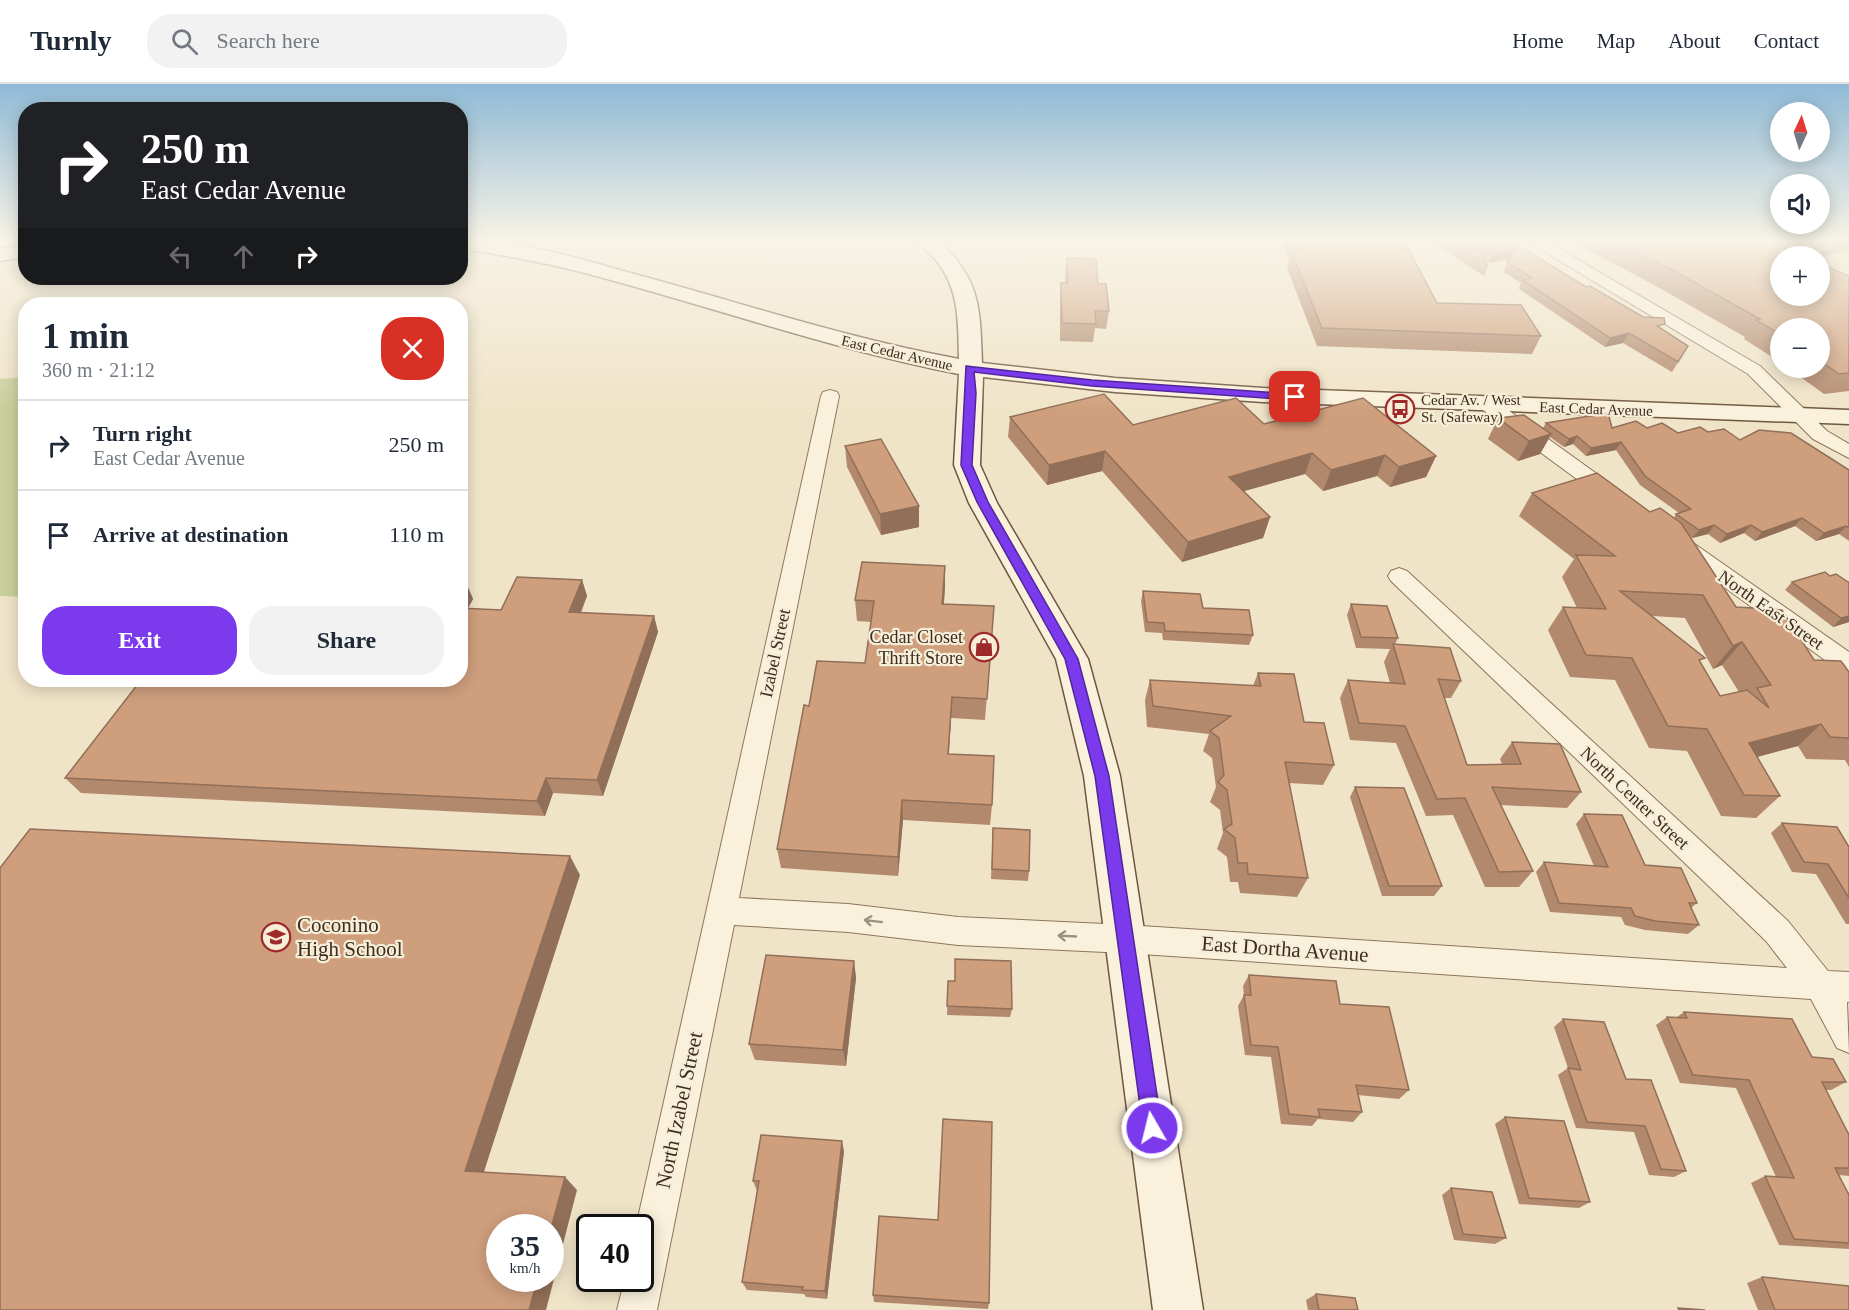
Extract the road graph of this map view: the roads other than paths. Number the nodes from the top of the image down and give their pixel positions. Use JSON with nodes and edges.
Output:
{"nodes":[{"id":1,"x":696,"y":297,"type":"edge"},
{"id":2,"x":965,"y":297,"type":"edge"},
{"id":3,"x":1630,"y":297,"type":"edge"},
{"id":4,"x":969,"y":369,"type":"junction"},
{"id":5,"x":830,"y":396,"type":"dead end"},
{"id":6,"x":1490,"y":406,"type":"junction"},
{"id":7,"x":1800,"y":415,"type":"junction"},
{"id":8,"x":1849,"y":417,"type":"edge"},
{"id":9,"x":1849,"y":452,"type":"edge"},
{"id":10,"x":1631,"y":509,"type":"edge"},
{"id":11,"x":1669,"y":536,"type":"edge"},
{"id":12,"x":1399,"y":576,"type":"dead end"},
{"id":13,"x":1849,"y":665,"type":"edge"},
{"id":14,"x":721,"y":911,"type":"junction"},
{"id":15,"x":1126,"y":939,"type":"junction"},
{"id":16,"x":1834,"y":986,"type":"edge"},
{"id":17,"x":1849,"y":1037,"type":"edge"},
{"id":18,"x":637,"y":1310,"type":"edge"},
{"id":19,"x":1178,"y":1310,"type":"edge"}],
"edges":[{"from":1,"to":4,"type":"main road","name":"East Cedar Avenue"},
{"from":2,"to":4,"type":"main road"},
{"from":3,"to":7,"type":"street"},
{"from":4,"to":6,"type":"main road","name":"East Cedar Avenue"},
{"from":4,"to":15,"type":"main road"},
{"from":5,"to":14,"type":"street","name":"Izabel Street"},
{"from":6,"to":7,"type":"main road","name":"East Cedar Avenue"},
{"from":6,"to":10,"type":"street"},
{"from":7,"to":8,"type":"main road","name":"East Cedar Avenue"},
{"from":7,"to":9,"type":"street"},
{"from":11,"to":13,"type":"street","name":"North East Street"},
{"from":12,"to":16,"type":"street","name":"North Center Street"},
{"from":15,"to":14,"type":"street","name":"East Dortha Avenue","one_way":true},
{"from":14,"to":18,"type":"street","name":"North Izabel Street"},
{"from":15,"to":16,"type":"street","name":"East Dortha Avenue"},
{"from":15,"to":19,"type":"main road"},
{"from":16,"to":17,"type":"street","name":"North Center Street"}]}
